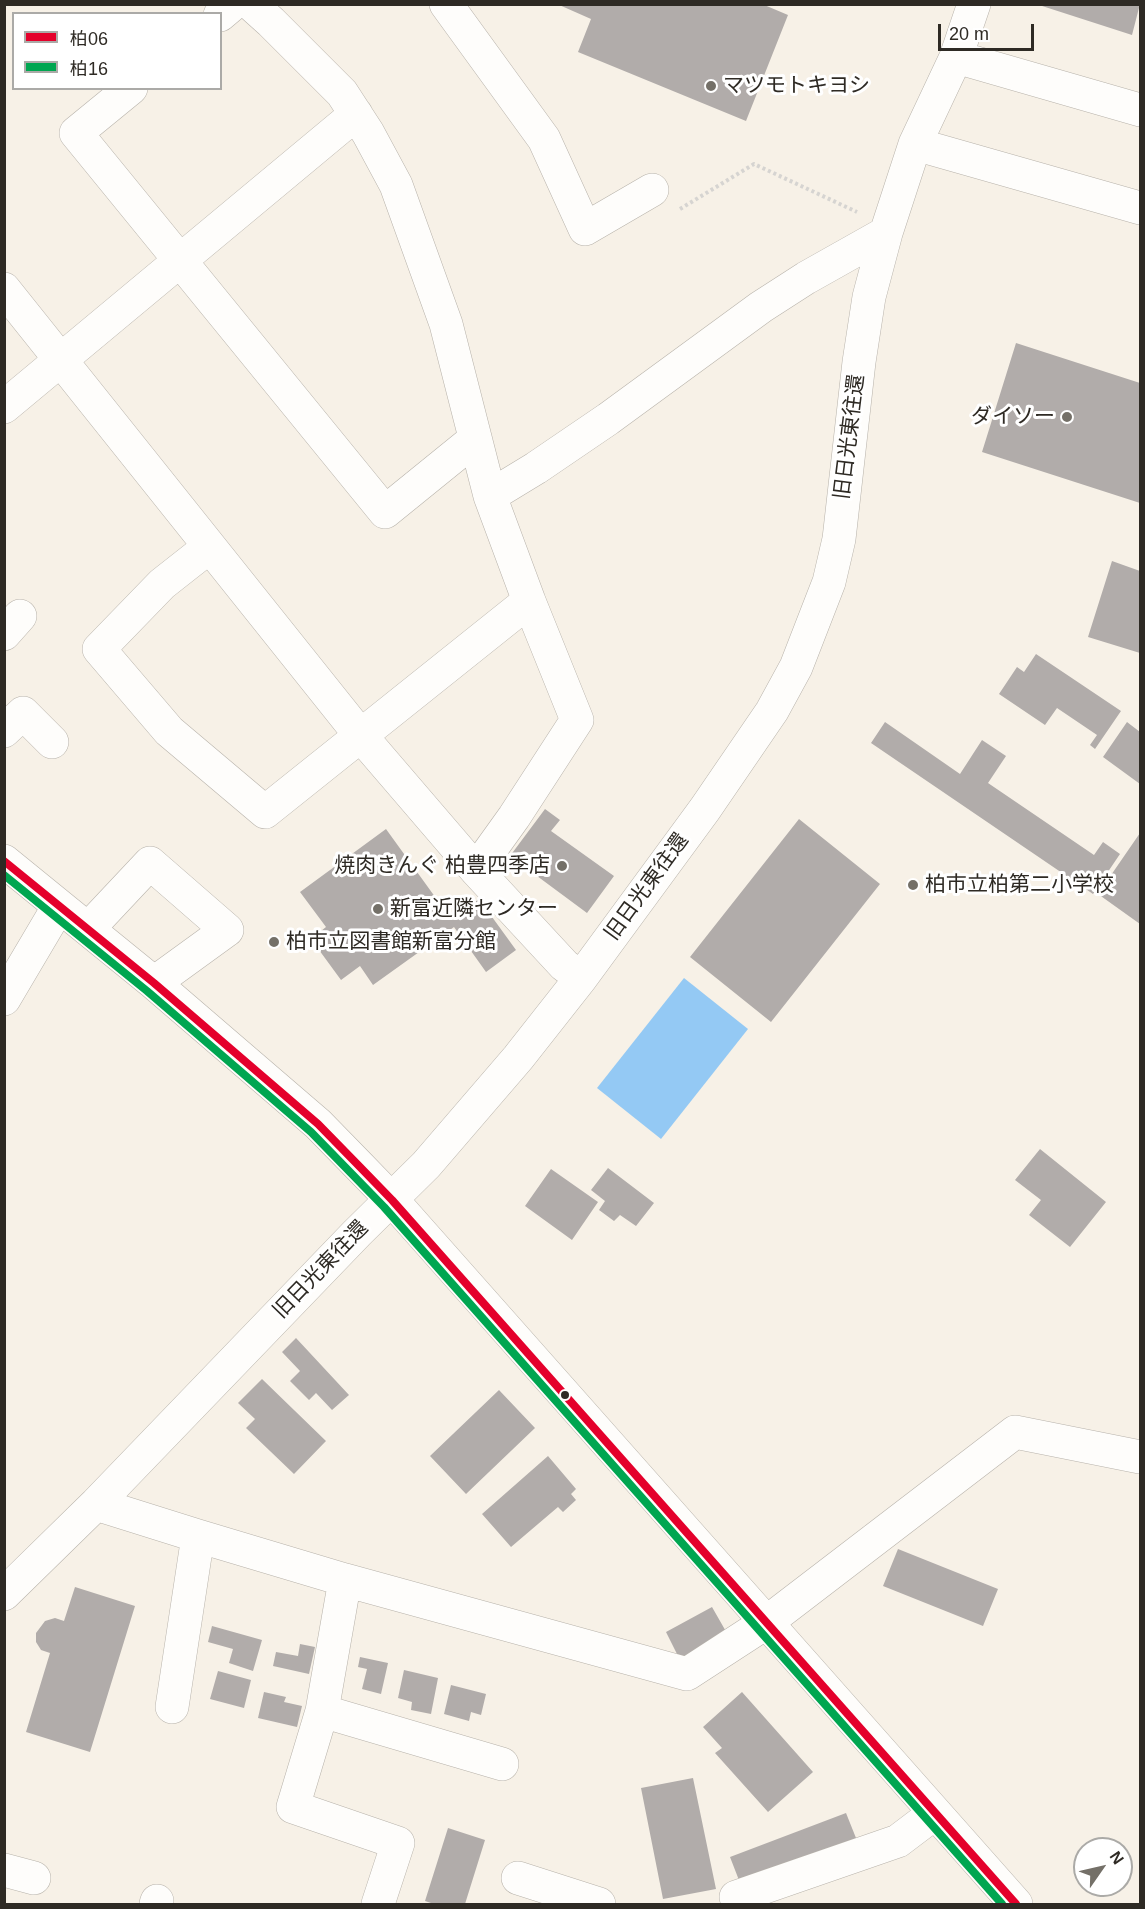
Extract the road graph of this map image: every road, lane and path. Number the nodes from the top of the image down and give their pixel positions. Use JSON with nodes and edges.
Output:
{"nodes":[{"id":1,"x":234,"y":4,"type":"edge"},
{"id":2,"x":446,"y":4,"type":"edge"},
{"id":3,"x":974,"y":4,"type":"edge"},
{"id":4,"x":271,"y":10,"type":"edge"},
{"id":5,"x":222,"y":13,"type":"edge"},
{"id":6,"x":956,"y":57,"type":"junction"},
{"id":7,"x":129,"y":90,"type":"edge"},
{"id":8,"x":1140,"y":110,"type":"edge"},
{"id":9,"x":356,"y":114,"type":"junction"},
{"id":10,"x":915,"y":144,"type":"junction"},
{"id":11,"x":652,"y":190,"type":"joint"},
{"id":12,"x":1140,"y":208,"type":"edge"},
{"id":13,"x":858,"y":212,"type":"dead end"},
{"id":14,"x":885,"y":233,"type":"junction"},
{"id":15,"x":180,"y":259,"type":"junction"},
{"id":16,"x":4,"y":289,"type":"edge"},
{"id":17,"x":60,"y":358,"type":"junction"},
{"id":18,"x":4,"y":407,"type":"edge"},
{"id":19,"x":475,"y":439,"type":"junction"},
{"id":20,"x":490,"y":496,"type":"junction"},
{"id":21,"x":210,"y":547,"type":"junction"},
{"id":22,"x":529,"y":601,"type":"junction"},
{"id":23,"x":4,"y":731,"type":"edge"},
{"id":24,"x":361,"y":736,"type":"junction"},
{"id":25,"x":52,"y":742,"type":"dead end"},
{"id":26,"x":13,"y":868,"type":"edge"},
{"id":27,"x":476,"y":870,"type":"junction"},
{"id":28,"x":59,"y":906,"type":"junction"},
{"id":29,"x":88,"y":929,"type":"junction"},
{"id":30,"x":581,"y":978,"type":"junction"},
{"id":31,"x":154,"y":983,"type":"junction"},
{"id":32,"x":4,"y":999,"type":"edge"},
{"id":33,"x":392,"y":1200,"type":"junction"},
{"id":34,"x":1140,"y":1457,"type":"edge"},
{"id":35,"x":96,"y":1504,"type":"junction"},
{"id":36,"x":198,"y":1536,"type":"junction"},
{"id":37,"x":345,"y":1580,"type":"junction"},
{"id":38,"x":8,"y":1584,"type":"edge"},
{"id":39,"x":767,"y":1622,"type":"junction"},
{"id":40,"x":172,"y":1707,"type":"dead end"},
{"id":41,"x":322,"y":1711,"type":"junction"},
{"id":42,"x":502,"y":1764,"type":"dead end"},
{"id":43,"x":935,"y":1813,"type":"junction"},
{"id":44,"x":518,"y":1878,"type":"dead end"},
{"id":45,"x":736,"y":1897,"type":"dead end"},
{"id":46,"x":378,"y":1905,"type":"edge"},
{"id":47,"x":599,"y":1905,"type":"edge"},
{"id":48,"x":1016,"y":1905,"type":"edge"}],
"edges":[{"from":1,"to":5,"type":"street"},
{"from":2,"to":11,"type":"street"},
{"from":3,"to":6,"type":"street","name":"旧日光東往還"},
{"from":4,"to":9,"type":"street"},
{"from":6,"to":8,"type":"street"},
{"from":6,"to":10,"type":"street","name":"旧日光東往還"},
{"from":7,"to":15,"type":"street"},
{"from":9,"to":15,"type":"street"},
{"from":9,"to":19,"type":"street"},
{"from":10,"to":12,"type":"street"},
{"from":10,"to":14,"type":"street","name":"旧日光東往還"},
{"from":11,"to":13,"type":"path"},
{"from":14,"to":20,"type":"street"},
{"from":14,"to":30,"type":"street","name":"旧日光東往還"},
{"from":15,"to":17,"type":"street"},
{"from":15,"to":19,"type":"street"},
{"from":16,"to":17,"type":"street"},
{"from":17,"to":18,"type":"street"},
{"from":17,"to":21,"type":"street"},
{"from":19,"to":20,"type":"street"},
{"from":20,"to":22,"type":"street"},
{"from":21,"to":24,"type":"street"},
{"from":21,"to":24,"type":"street"},
{"from":22,"to":24,"type":"street"},
{"from":22,"to":27,"type":"street"},
{"from":23,"to":25,"type":"street"},
{"from":24,"to":27,"type":"street"},
{"from":26,"to":28,"type":"street"},
{"from":27,"to":30,"type":"street"},
{"from":28,"to":29,"type":"street"},
{"from":28,"to":32,"type":"street"},
{"from":29,"to":31,"type":"street"},
{"from":29,"to":31,"type":"street"},
{"from":30,"to":33,"type":"street","name":"旧日光東往還"},
{"from":31,"to":33,"type":"street"},
{"from":33,"to":35,"type":"street","name":"旧日光東往還"},
{"from":33,"to":39,"type":"street"},
{"from":34,"to":39,"type":"street"},
{"from":35,"to":36,"type":"street"},
{"from":35,"to":38,"type":"street","name":"旧日光東往還"},
{"from":36,"to":37,"type":"street"},
{"from":36,"to":40,"type":"street"},
{"from":37,"to":39,"type":"street"},
{"from":37,"to":41,"type":"street"},
{"from":39,"to":43,"type":"street"},
{"from":41,"to":42,"type":"street"},
{"from":41,"to":46,"type":"street"},
{"from":43,"to":45,"type":"street"},
{"from":43,"to":48,"type":"street"},
{"from":44,"to":47,"type":"street"}]}
